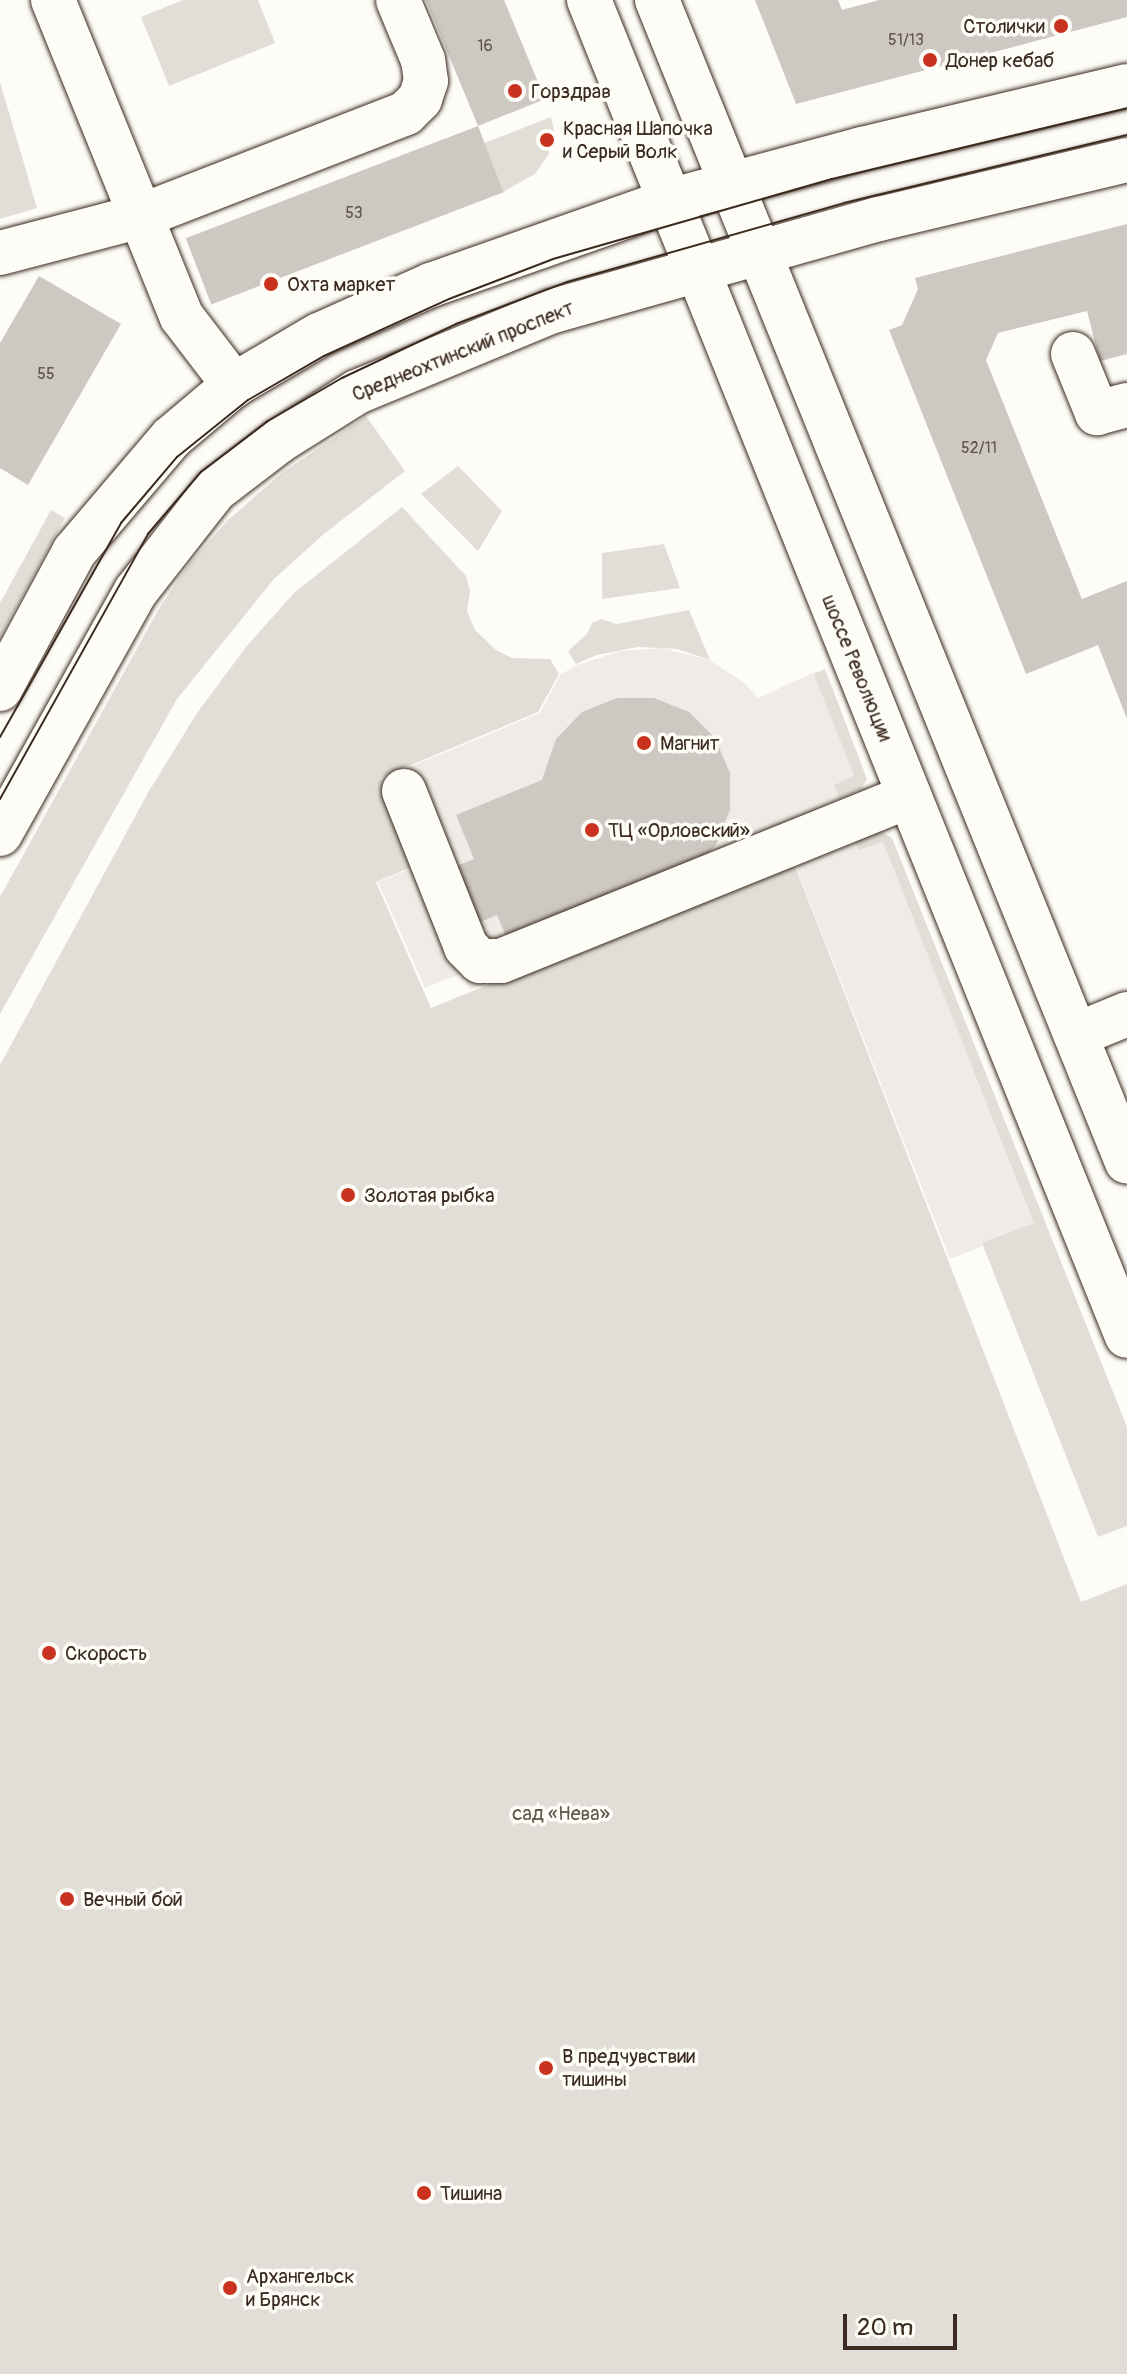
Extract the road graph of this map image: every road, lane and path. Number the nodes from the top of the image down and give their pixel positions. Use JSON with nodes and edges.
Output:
{"nodes":[{"id":1,"x":53,"y":0,"type":"edge"},
{"id":2,"x":398,"y":0,"type":"edge"},
{"id":3,"x":589,"y":0,"type":"edge"},
{"id":4,"x":657,"y":0,"type":"edge"},
{"id":5,"x":1125,"y":94,"type":"edge"},
{"id":6,"x":1127,"y":160,"type":"edge"},
{"id":7,"x":732,"y":183,"type":"junction"},
{"id":8,"x":669,"y":201,"type":"junction"},
{"id":9,"x":141,"y":216,"type":"junction"},
{"id":10,"x":759,"y":251,"type":"junction"},
{"id":11,"x":0,"y":253,"type":"edge"},
{"id":12,"x":695,"y":269,"type":"junction"},
{"id":13,"x":1073,"y":354,"type":"dead end"},
{"id":14,"x":234,"y":385,"type":"junction"},
{"id":15,"x":1127,"y":405,"type":"edge"},
{"id":16,"x":0,"y":689,"type":"edge"},
{"id":17,"x":404,"y":791,"type":"dead end"},
{"id":18,"x":909,"y":796,"type":"junction"},
{"id":19,"x":0,"y":834,"type":"edge"},
{"id":20,"x":1127,"y":1014,"type":"edge"},
{"id":21,"x":1076,"y":1035,"type":"junction"},
{"id":22,"x":1127,"y":1162,"type":"edge"},
{"id":23,"x":1127,"y":1336,"type":"edge"}],
"edges":[{"from":1,"to":9,"type":"main road"},
{"from":2,"to":9,"type":"main road"},
{"from":3,"to":8,"type":"main road","name":"шоссе Революции"},
{"from":4,"to":7,"type":"main road"},
{"from":5,"to":7,"type":"main road"},
{"from":6,"to":10,"type":"main road","name":"Среднеохтинский проспект"},
{"from":7,"to":8,"type":"main road"},
{"from":7,"to":10,"type":"main road"},
{"from":8,"to":12,"type":"main road","name":"шоссе Революции"},
{"from":8,"to":14,"type":"main road"},
{"from":9,"to":11,"type":"main road"},
{"from":9,"to":14,"type":"main road"},
{"from":10,"to":12,"type":"main road","name":"Среднеохтинский проспект"},
{"from":10,"to":21,"type":"main road"},
{"from":12,"to":18,"type":"main road","name":"шоссе Революции"},
{"from":12,"to":19,"type":"main road","name":"Среднеохтинский проспект"},
{"from":13,"to":15,"type":"main road"},
{"from":14,"to":16,"type":"main road"},
{"from":17,"to":18,"type":"main road"},
{"from":18,"to":23,"type":"main road","name":"шоссе Революции"},
{"from":20,"to":21,"type":"main road"},
{"from":21,"to":22,"type":"main road"}]}
